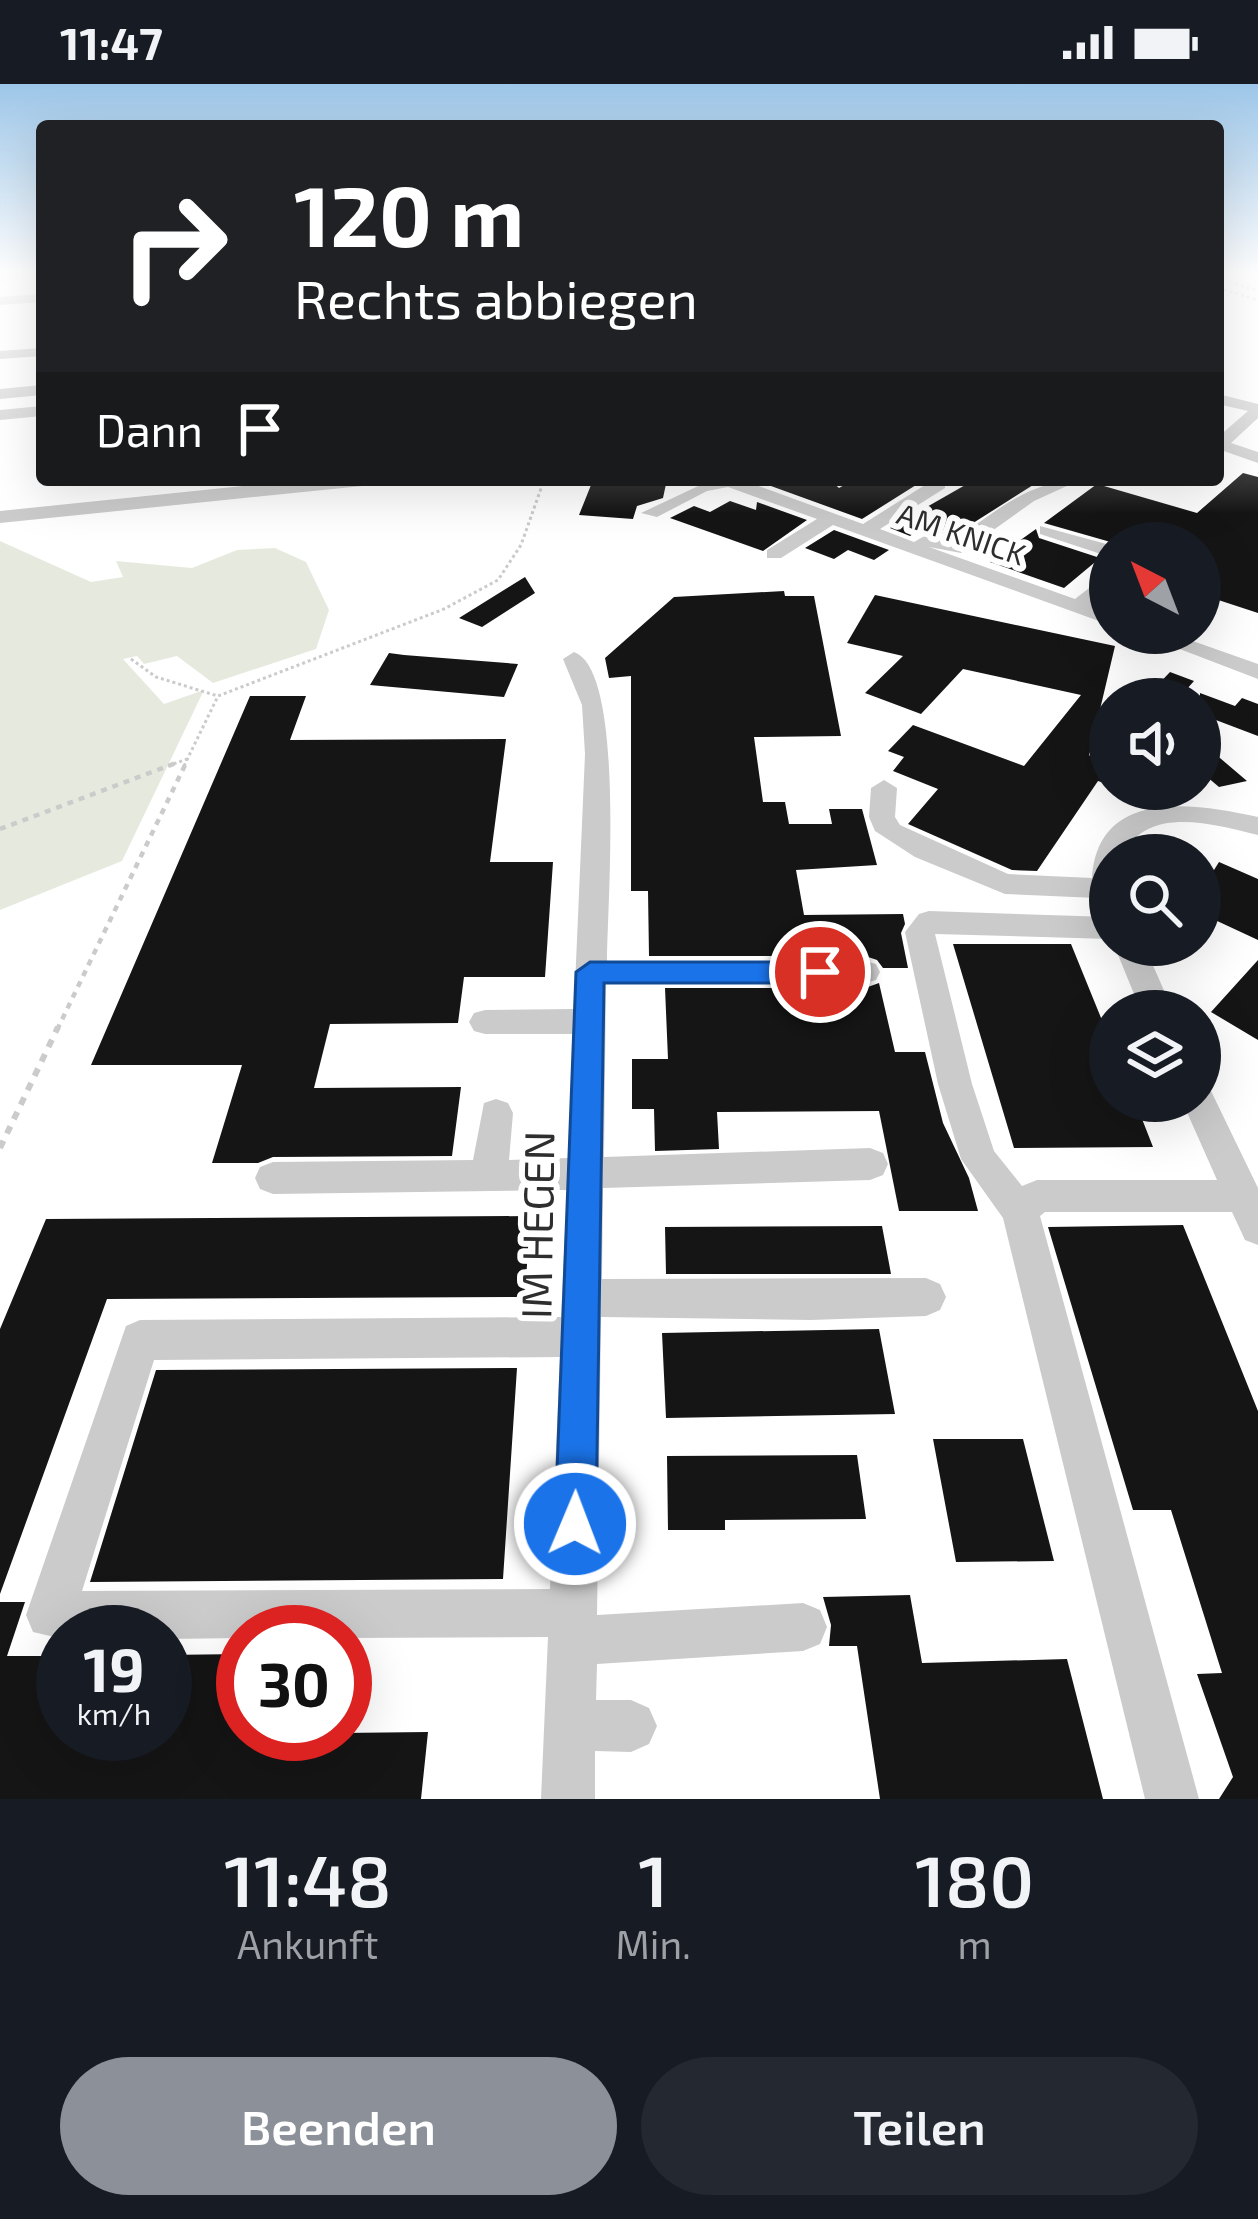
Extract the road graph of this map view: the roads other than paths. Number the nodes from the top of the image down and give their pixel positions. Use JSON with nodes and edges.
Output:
{"nodes":[{"id":1,"x":36,"y":391,"type":"edge"},
{"id":2,"x":0,"y":394,"type":"edge"},
{"id":3,"x":1224,"y":402,"type":"edge"},
{"id":4,"x":1258,"y":410,"type":"edge"},
{"id":5,"x":36,"y":412,"type":"edge"},
{"id":6,"x":0,"y":415,"type":"edge"},
{"id":7,"x":1224,"y":438,"type":"edge"},
{"id":8,"x":257,"y":486,"type":"edge"},
{"id":9,"x":304,"y":486,"type":"edge"},
{"id":10,"x":706,"y":486,"type":"edge"},
{"id":11,"x":739,"y":486,"type":"edge"},
{"id":12,"x":936,"y":486,"type":"edge"},
{"id":13,"x":1055,"y":486,"type":"edge"},
{"id":14,"x":247,"y":491,"type":"junction"},
{"id":15,"x":650,"y":513,"type":"dead end"},
{"id":16,"x":0,"y":517,"type":"edge"},
{"id":17,"x":829,"y":520,"type":"junction"},
{"id":18,"x":1047,"y":530,"type":"dead end"},
{"id":19,"x":863,"y":532,"type":"junction"},
{"id":20,"x":1089,"y":544,"type":"edge"},
{"id":21,"x":913,"y":550,"type":"junction"},
{"id":22,"x":774,"y":554,"type":"dead end"},
{"id":23,"x":939,"y":559,"type":"junction"},
{"id":24,"x":913,"y":577,"type":"dead end"},
{"id":25,"x":1089,"y":597,"type":"edge"},
{"id":26,"x":1077,"y":608,"type":"junction"},
{"id":27,"x":1089,"y":612,"type":"edge"},
{"id":28,"x":1208,"y":654,"type":"edge"},
{"id":29,"x":574,"y":659,"type":"dead end"},
{"id":30,"x":1258,"y":672,"type":"edge"},
{"id":31,"x":884,"y":788,"type":"dead end"},
{"id":32,"x":1258,"y":826,"type":"edge"},
{"id":33,"x":1122,"y":834,"type":"edge"},
{"id":34,"x":1089,"y":891,"type":"edge"},
{"id":35,"x":1089,"y":927,"type":"edge"},
{"id":36,"x":590,"y":972,"type":"junction"},
{"id":37,"x":865,"y":972,"type":"dead end"},
{"id":38,"x":590,"y":1021,"type":"junction"},
{"id":39,"x":485,"y":1022,"type":"dead end"},
{"id":40,"x":496,"y":1113,"type":"dead end"},
{"id":41,"x":1209,"y":1122,"type":"edge"},
{"id":42,"x":870,"y":1163,"type":"dead end"},
{"id":43,"x":583,"y":1174,"type":"junction"},
{"id":44,"x":503,"y":1176,"type":"junction"},
{"id":45,"x":273,"y":1178,"type":"dead end"},
{"id":46,"x":1020,"y":1211,"type":"junction"},
{"id":47,"x":1251,"y":1212,"type":"edge"},
{"id":48,"x":926,"y":1297,"type":"dead end"},
{"id":49,"x":581,"y":1318,"type":"junction"},
{"id":50,"x":573,"y":1627,"type":"junction"},
{"id":51,"x":803,"y":1627,"type":"dead end"},
{"id":52,"x":570,"y":1725,"type":"junction"},
{"id":53,"x":632,"y":1726,"type":"dead end"},
{"id":54,"x":568,"y":1799,"type":"edge"},
{"id":55,"x":1172,"y":1799,"type":"edge"}],
"edges":[{"from":1,"to":2,"type":"street"},
{"from":3,"to":4,"type":"street"},
{"from":4,"to":7,"type":"street"},
{"from":5,"to":6,"type":"street"},
{"from":8,"to":14,"type":"street"},
{"from":9,"to":14,"type":"street"},
{"from":10,"to":15,"type":"street"},
{"from":11,"to":17,"type":"street","name":"AM KNICK"},
{"from":12,"to":19,"type":"street"},
{"from":13,"to":21,"type":"street"},
{"from":14,"to":16,"type":"street"},
{"from":17,"to":19,"type":"street","name":"AM KNICK"},
{"from":17,"to":22,"type":"street"},
{"from":18,"to":20,"type":"street"},
{"from":19,"to":21,"type":"street","name":"AM KNICK"},
{"from":21,"to":23,"type":"street","name":"AM KNICK"},
{"from":23,"to":24,"type":"street"},
{"from":23,"to":26,"type":"street","name":"AM KNICK"},
{"from":25,"to":26,"type":"street"},
{"from":26,"to":27,"type":"street","name":"AM KNICK"},
{"from":28,"to":30,"type":"street"},
{"from":29,"to":36,"type":"street","name":"IM HEGEN"},
{"from":31,"to":34,"type":"street"},
{"from":32,"to":33,"type":"street"},
{"from":35,"to":46,"type":"street"},
{"from":36,"to":37,"type":"street"},
{"from":36,"to":38,"type":"street","name":"IM HEGEN"},
{"from":38,"to":39,"type":"street"},
{"from":38,"to":43,"type":"street","name":"IM HEGEN"},
{"from":40,"to":44,"type":"street"},
{"from":41,"to":47,"type":"street"},
{"from":42,"to":43,"type":"street"},
{"from":43,"to":44,"type":"street"},
{"from":43,"to":49,"type":"street","name":"IM HEGEN"},
{"from":44,"to":45,"type":"street"},
{"from":46,"to":47,"type":"street"},
{"from":46,"to":55,"type":"street"},
{"from":48,"to":49,"type":"street"},
{"from":49,"to":50,"type":"street","name":"IM HEGEN"},
{"from":49,"to":50,"type":"street"},
{"from":50,"to":51,"type":"street"},
{"from":50,"to":52,"type":"street","name":"IM HEGEN"},
{"from":52,"to":53,"type":"street"},
{"from":52,"to":54,"type":"street","name":"IM HEGEN"}]}
